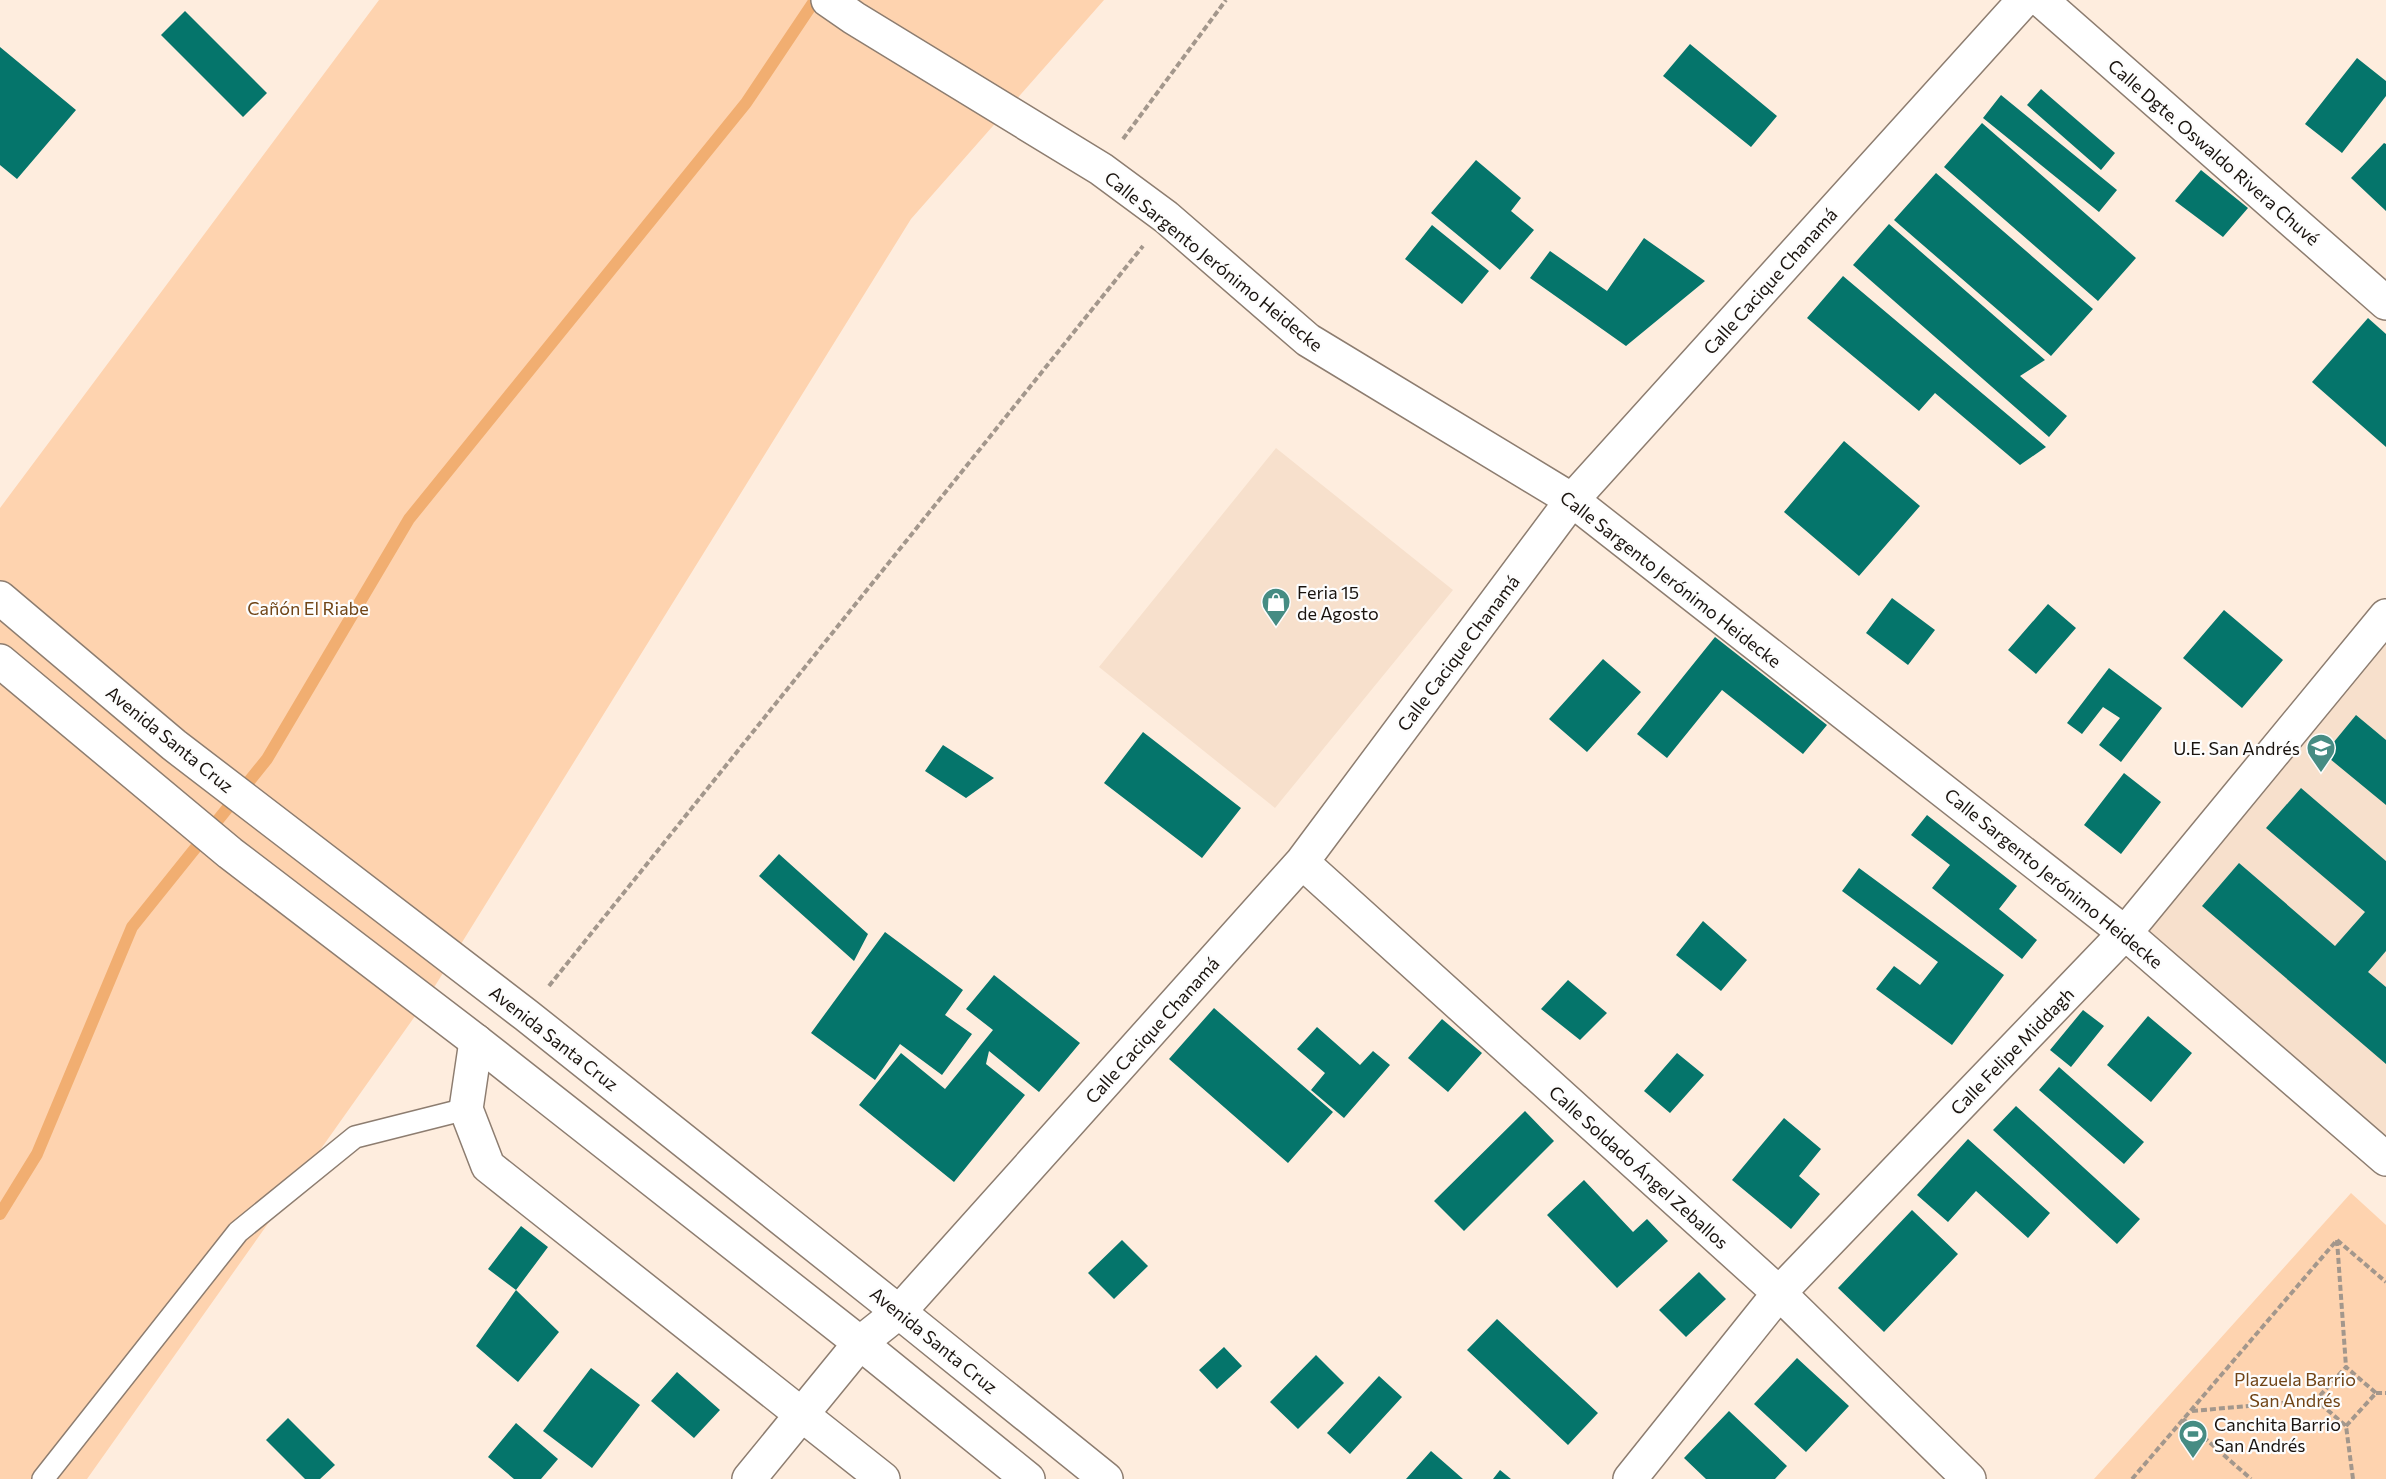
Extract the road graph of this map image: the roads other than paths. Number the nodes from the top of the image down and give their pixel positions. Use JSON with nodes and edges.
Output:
{"nodes":[{"id":1,"x":828,"y":0,"type":"edge"},
{"id":2,"x":2024,"y":0,"type":"edge"},
{"id":3,"x":2041,"y":0,"type":"edge"},
{"id":4,"x":2386,"y":303,"type":"edge"},
{"id":5,"x":1572,"y":500,"type":"junction"},
{"id":6,"x":0,"y":598,"type":"edge"},
{"id":7,"x":2386,"y":616,"type":"edge"},
{"id":8,"x":0,"y":661,"type":"edge"},
{"id":9,"x":1302,"y":862,"type":"junction"},
{"id":10,"x":2126,"y":933,"type":"junction"},
{"id":11,"x":476,"y":1041,"type":"junction"},
{"id":12,"x":466,"y":1109,"type":"junction"},
{"id":13,"x":2386,"y":1159,"type":"edge"},
{"id":14,"x":1779,"y":1293,"type":"junction"},
{"id":15,"x":900,"y":1312,"type":"junction"},
{"id":16,"x":860,"y":1343,"type":"junction"},
{"id":17,"x":802,"y":1415,"type":"junction"},
{"id":18,"x":43,"y":1479,"type":"edge"},
{"id":19,"x":749,"y":1479,"type":"edge"},
{"id":20,"x":883,"y":1479,"type":"edge"},
{"id":21,"x":1028,"y":1479,"type":"edge"},
{"id":22,"x":1106,"y":1479,"type":"edge"},
{"id":23,"x":1629,"y":1479,"type":"edge"},
{"id":24,"x":1969,"y":1479,"type":"edge"}],
"edges":[{"from":1,"to":5,"type":"street","name":"Calle Sargento Jerónimo Heidecke"},
{"from":2,"to":5,"type":"street","name":"Calle Cacique Chanamá"},
{"from":3,"to":4,"type":"street","name":"Calle Dgte. Oswaldo Rivera Chuvé"},
{"from":5,"to":9,"type":"street","name":"Calle Cacique Chanamá"},
{"from":5,"to":10,"type":"street","name":"Calle Sargento Jerónimo Heidecke"},
{"from":6,"to":15,"type":"street","name":"Avenida Santa Cruz"},
{"from":7,"to":10,"type":"street","name":"Calle Felipe Middagh"},
{"from":8,"to":11,"type":"street"},
{"from":9,"to":14,"type":"street","name":"Calle Soldado Ángel Zeballos"},
{"from":9,"to":15,"type":"street","name":"Calle Cacique Chanamá"},
{"from":10,"to":13,"type":"street","name":"Calle Sargento Jerónimo Heidecke"},
{"from":10,"to":14,"type":"street","name":"Calle Felipe Middagh"},
{"from":11,"to":12,"type":"street"},
{"from":11,"to":16,"type":"street"},
{"from":12,"to":17,"type":"street"},
{"from":12,"to":18,"type":"lane"},
{"from":14,"to":23,"type":"street","name":"Calle Felipe Middagh"},
{"from":14,"to":24,"type":"street","name":"Calle Soldado Ángel Zeballos"},
{"from":15,"to":16,"type":"street","name":"Calle Cacique Chanamá"},
{"from":15,"to":22,"type":"street","name":"Avenida Santa Cruz"},
{"from":16,"to":17,"type":"street","name":"Calle Cacique Chanamá"},
{"from":16,"to":21,"type":"street"},
{"from":17,"to":19,"type":"street","name":"Calle Cacique Chanamá"},
{"from":17,"to":20,"type":"street"}]}
